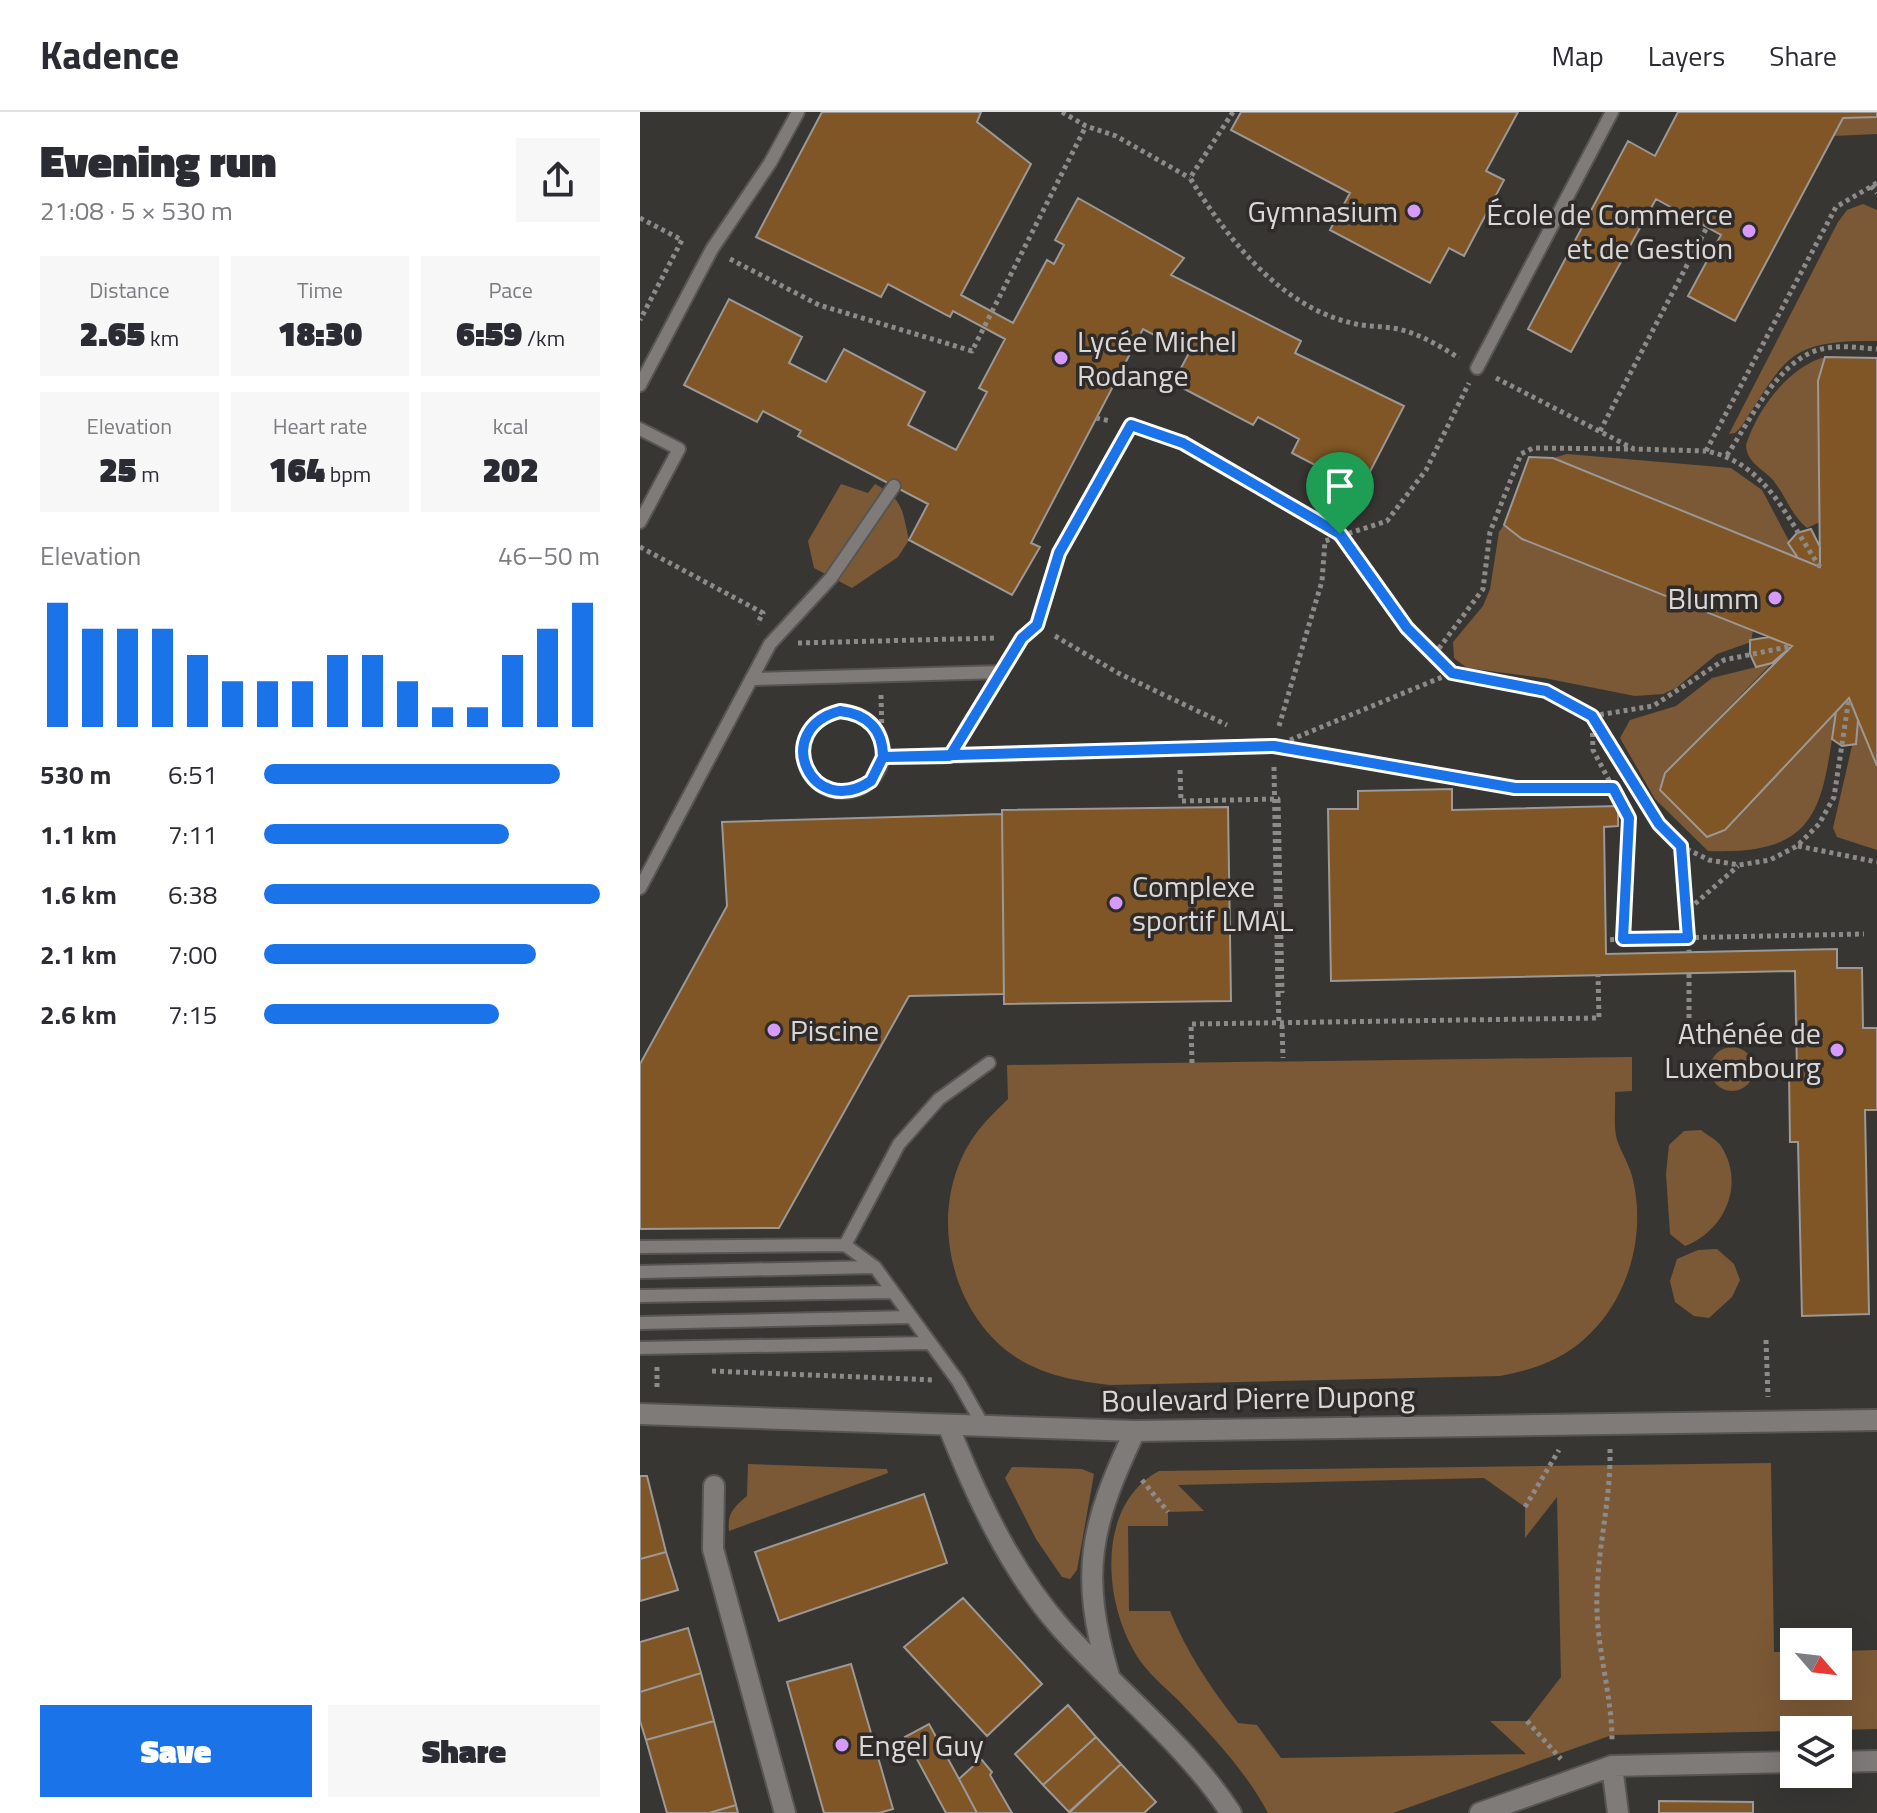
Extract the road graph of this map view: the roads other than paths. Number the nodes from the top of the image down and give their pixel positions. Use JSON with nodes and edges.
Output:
{"nodes":[{"id":1,"x":798,"y":112,"type":"edge"},
{"id":2,"x":1612,"y":112,"type":"edge"},
{"id":3,"x":1477,"y":368,"type":"road end"},
{"id":4,"x":640,"y":385,"type":"edge"},
{"id":5,"x":1131,"y":425,"type":"road end"},
{"id":6,"x":640,"y":429,"type":"edge"},
{"id":7,"x":894,"y":486,"type":"dead end"},
{"id":8,"x":640,"y":522,"type":"edge"},
{"id":9,"x":1001,"y":672,"type":"junction"},
{"id":10,"x":751,"y":679,"type":"junction"},
{"id":11,"x":1274,"y":746,"type":"road end"},
{"id":12,"x":950,"y":756,"type":"junction"},
{"id":13,"x":883,"y":757,"type":"junction"},
{"id":14,"x":640,"y":888,"type":"edge"},
{"id":15,"x":989,"y":1063,"type":"dead end"},
{"id":16,"x":845,"y":1245,"type":"junction"},
{"id":17,"x":640,"y":1247,"type":"edge"},
{"id":18,"x":875,"y":1267,"type":"junction"},
{"id":19,"x":640,"y":1272,"type":"edge"},
{"id":20,"x":893,"y":1292,"type":"junction"},
{"id":21,"x":640,"y":1296,"type":"edge"},
{"id":22,"x":911,"y":1317,"type":"junction"},
{"id":23,"x":640,"y":1323,"type":"edge"},
{"id":24,"x":930,"y":1343,"type":"junction"},
{"id":25,"x":640,"y":1348,"type":"edge"},
{"id":26,"x":640,"y":1414,"type":"edge"},
{"id":27,"x":1877,"y":1420,"type":"edge"},
{"id":28,"x":948,"y":1425,"type":"junction"},
{"id":29,"x":984,"y":1427,"type":"junction"},
{"id":30,"x":1135,"y":1431,"type":"junction"},
{"id":31,"x":714,"y":1486,"type":"dead end"},
{"id":32,"x":1110,"y":1680,"type":"junction"},
{"id":33,"x":1877,"y":1761,"type":"edge"},
{"id":34,"x":1780,"y":1762,"type":"edge"},
{"id":35,"x":1852,"y":1762,"type":"edge"},
{"id":36,"x":1612,"y":1766,"type":"junction"},
{"id":37,"x":785,"y":1813,"type":"edge"},
{"id":38,"x":1231,"y":1813,"type":"edge"},
{"id":39,"x":1480,"y":1813,"type":"edge"},
{"id":40,"x":1618,"y":1813,"type":"edge"}],
"edges":[{"from":1,"to":4,"type":"lane"},
{"from":2,"to":3,"type":"lane"},
{"from":5,"to":9,"type":"lane"},
{"from":6,"to":8,"type":"lane"},
{"from":7,"to":10,"type":"lane"},
{"from":9,"to":10,"type":"lane"},
{"from":9,"to":12,"type":"lane"},
{"from":10,"to":14,"type":"lane"},
{"from":11,"to":12,"type":"lane"},
{"from":12,"to":13,"type":"lane"},
{"from":13,"to":13,"type":"lane"},
{"from":15,"to":16,"type":"lane"},
{"from":16,"to":17,"type":"lane"},
{"from":16,"to":18,"type":"lane"},
{"from":18,"to":19,"type":"lane"},
{"from":18,"to":20,"type":"lane"},
{"from":20,"to":21,"type":"lane"},
{"from":20,"to":22,"type":"lane"},
{"from":22,"to":23,"type":"lane"},
{"from":22,"to":24,"type":"lane"},
{"from":24,"to":25,"type":"lane"},
{"from":24,"to":29,"type":"lane"},
{"from":26,"to":28,"type":"street","name":"Boulevard Pierre Dupong"},
{"from":27,"to":30,"type":"street","name":"Boulevard Pierre Dupong"},
{"from":28,"to":29,"type":"street","name":"Boulevard Pierre Dupong"},
{"from":28,"to":32,"type":"street"},
{"from":29,"to":30,"type":"street","name":"Boulevard Pierre Dupong"},
{"from":30,"to":32,"type":"street"},
{"from":31,"to":37,"type":"street"},
{"from":32,"to":38,"type":"street"},
{"from":33,"to":35,"type":"street"},
{"from":34,"to":36,"type":"street"},
{"from":36,"to":39,"type":"street"},
{"from":36,"to":40,"type":"street"}]}
